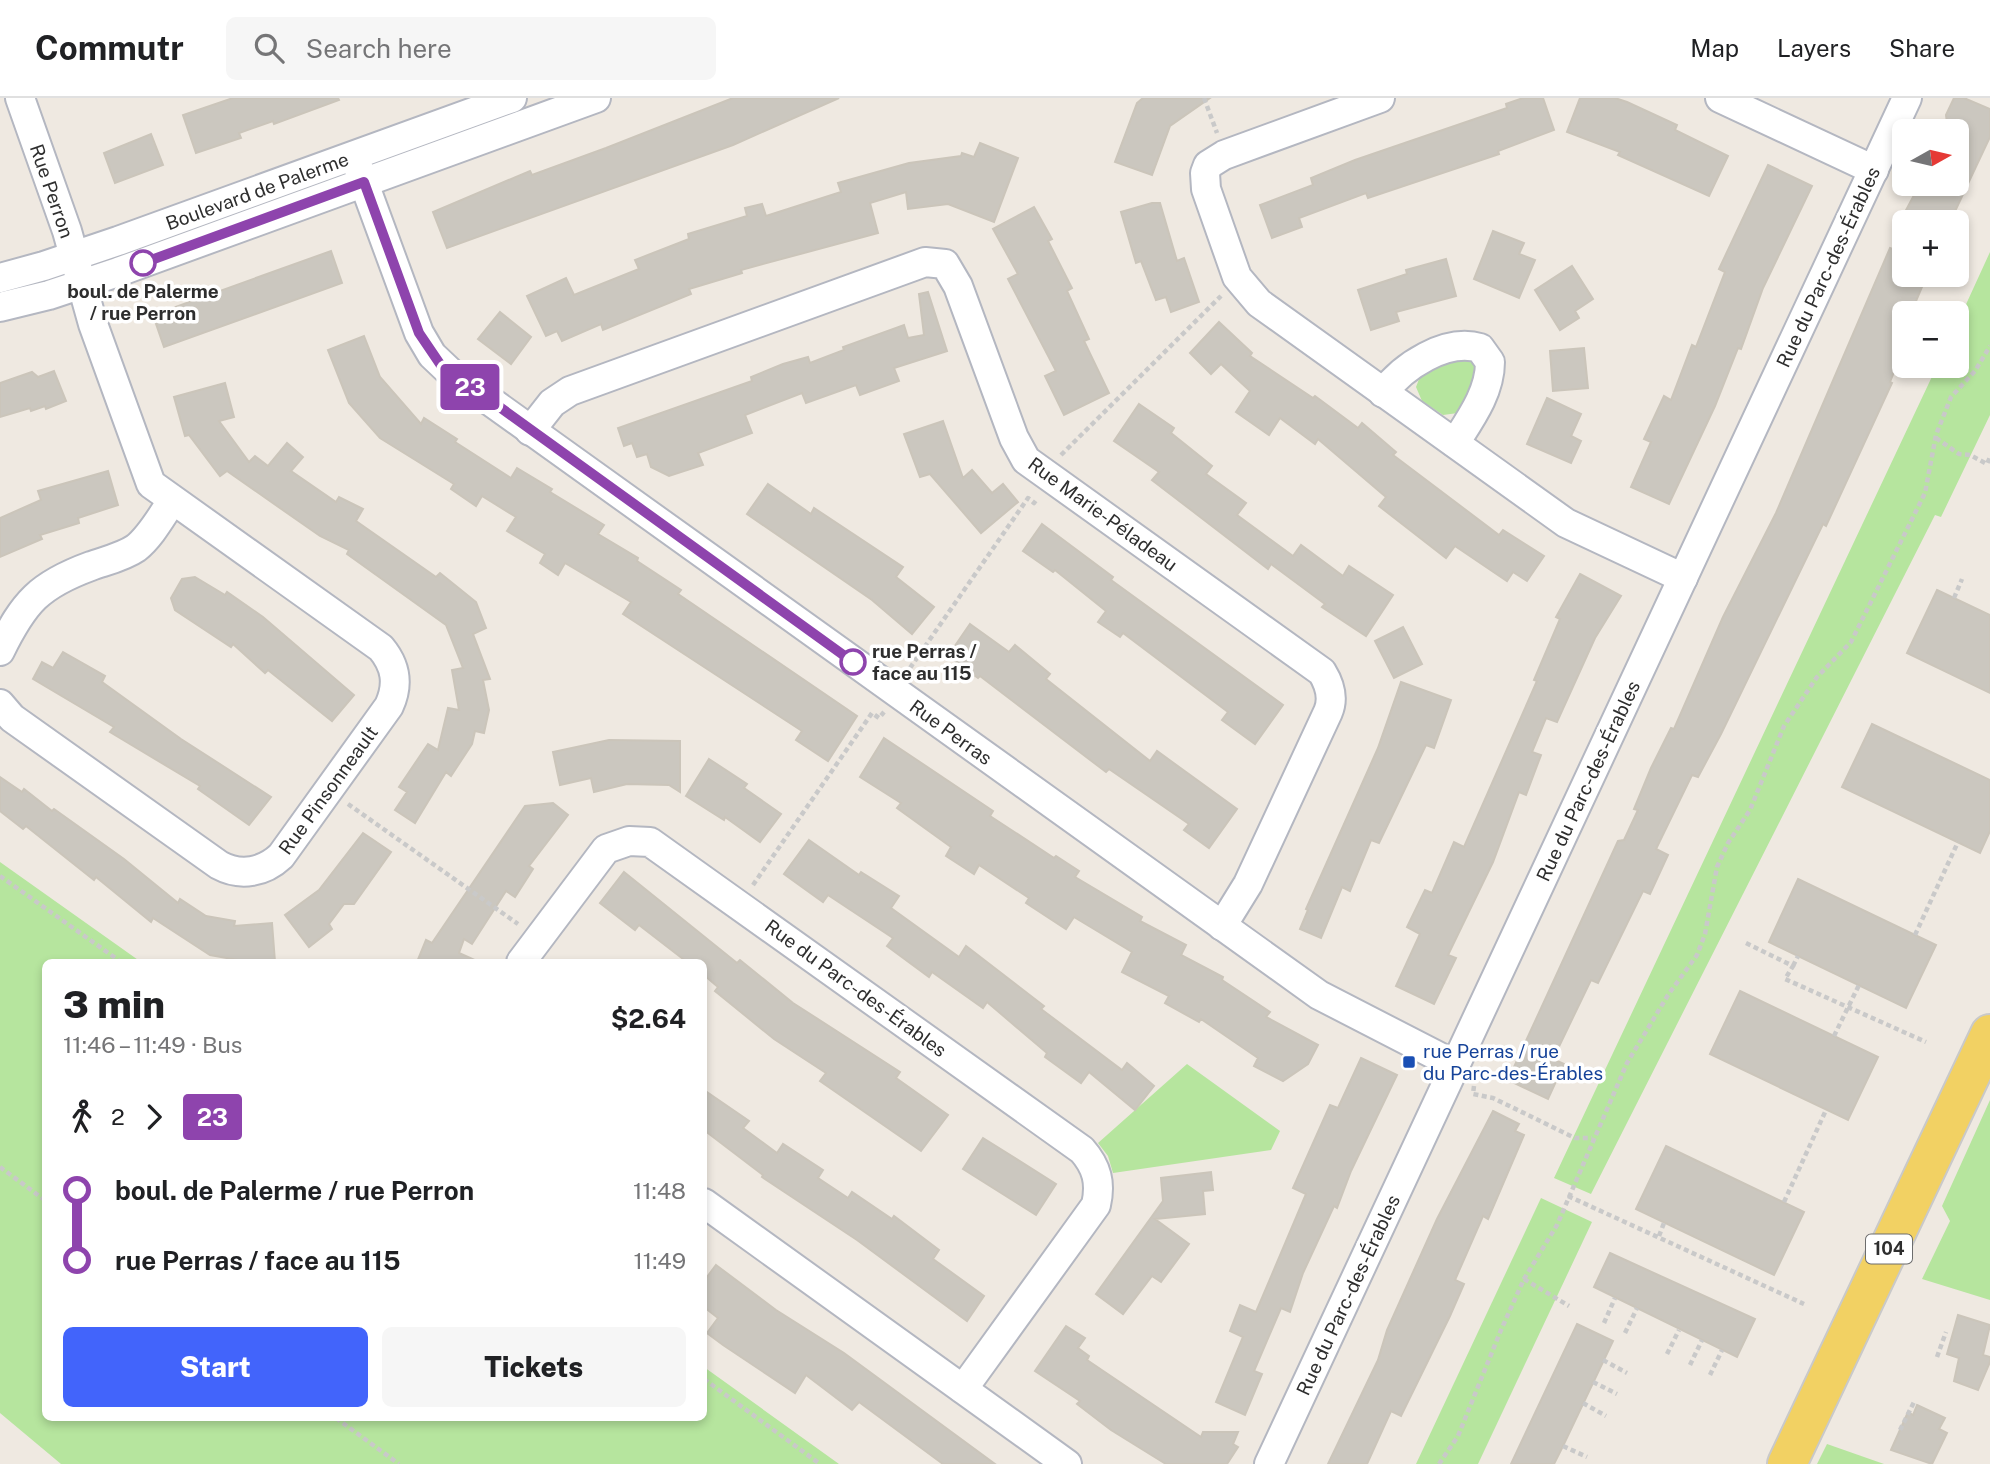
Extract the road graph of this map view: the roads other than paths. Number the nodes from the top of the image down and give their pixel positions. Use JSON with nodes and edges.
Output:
{"nodes":[{"id":1,"x":20,"y":98,"type":"edge"},
{"id":2,"x":512,"y":98,"type":"edge"},
{"id":3,"x":597,"y":98,"type":"edge"},
{"id":4,"x":1380,"y":98,"type":"edge"},
{"id":5,"x":1720,"y":98,"type":"edge"},
{"id":6,"x":1907,"y":98,"type":"edge"},
{"id":7,"x":354,"y":156,"type":"junction"},
{"id":8,"x":1874,"y":170,"type":"junction"},
{"id":9,"x":364,"y":182,"type":"junction"},
{"id":10,"x":74,"y":256,"type":"junction"},
{"id":11,"x":0,"y":278,"type":"edge"},
{"id":12,"x":82,"y":285,"type":"junction"},
{"id":13,"x":0,"y":307,"type":"edge"},
{"id":14,"x":1384,"y":393,"type":"junction"},
{"id":15,"x":530,"y":431,"type":"junction"},
{"id":16,"x":1455,"y":443,"type":"junction"},
{"id":17,"x":172,"y":501,"type":"junction"},
{"id":18,"x":1683,"y":578,"type":"junction"},
{"id":19,"x":0,"y":651,"type":"edge"},
{"id":20,"x":0,"y":704,"type":"edge"},
{"id":21,"x":1222,"y":926,"type":"junction"},
{"id":22,"x":523,"y":959,"type":"edge"},
{"id":23,"x":1990,"y":1034,"type":"edge"},
{"id":24,"x":1459,"y":1073,"type":"junction"},
{"id":25,"x":707,"y":1205,"type":"edge"},
{"id":26,"x":963,"y":1389,"type":"junction"},
{"id":27,"x":1067,"y":1464,"type":"edge"},
{"id":28,"x":1269,"y":1464,"type":"edge"},
{"id":29,"x":1787,"y":1464,"type":"edge"}],
"edges":[{"from":1,"to":10,"type":"street","name":"Rue Perron"},
{"from":2,"to":7,"type":"street","name":"Boulevard de Palerme"},
{"from":3,"to":9,"type":"street","name":"Boulevard de Palerme"},
{"from":4,"to":14,"type":"street"},
{"from":5,"to":8,"type":"street"},
{"from":6,"to":8,"type":"street","name":"Rue du Parc-des-Érables"},
{"from":7,"to":9,"type":"street","name":"Rue Perras"},
{"from":7,"to":10,"type":"street","name":"Boulevard de Palerme"},
{"from":8,"to":18,"type":"street","name":"Rue du Parc-des-Érables"},
{"from":9,"to":12,"type":"street","name":"Boulevard de Palerme"},
{"from":9,"to":15,"type":"street","name":"Rue Perras"},
{"from":10,"to":11,"type":"street","name":"Boulevard de Palerme"},
{"from":10,"to":12,"type":"street","name":"Rue Perron"},
{"from":12,"to":13,"type":"street","name":"Boulevard de Palerme"},
{"from":12,"to":17,"type":"street","name":"Rue Pinsonneault"},
{"from":14,"to":16,"type":"street"},
{"from":14,"to":16,"type":"street"},
{"from":15,"to":21,"type":"street","name":"Rue Perras"},
{"from":15,"to":21,"type":"street","name":"Rue Marie-Péladeau"},
{"from":16,"to":18,"type":"street"},
{"from":17,"to":19,"type":"street"},
{"from":17,"to":20,"type":"street","name":"Rue Pinsonneault"},
{"from":18,"to":24,"type":"street","name":"Rue du Parc-des-Érables"},
{"from":21,"to":24,"type":"street","name":"Rue Perras"},
{"from":22,"to":26,"type":"street","name":"Rue du Parc-des-Érables"},
{"from":23,"to":29,"type":"main road","number":"104"},
{"from":24,"to":28,"type":"street","name":"Rue du Parc-des-Érables"},
{"from":25,"to":26,"type":"street"},
{"from":26,"to":27,"type":"street"}]}
